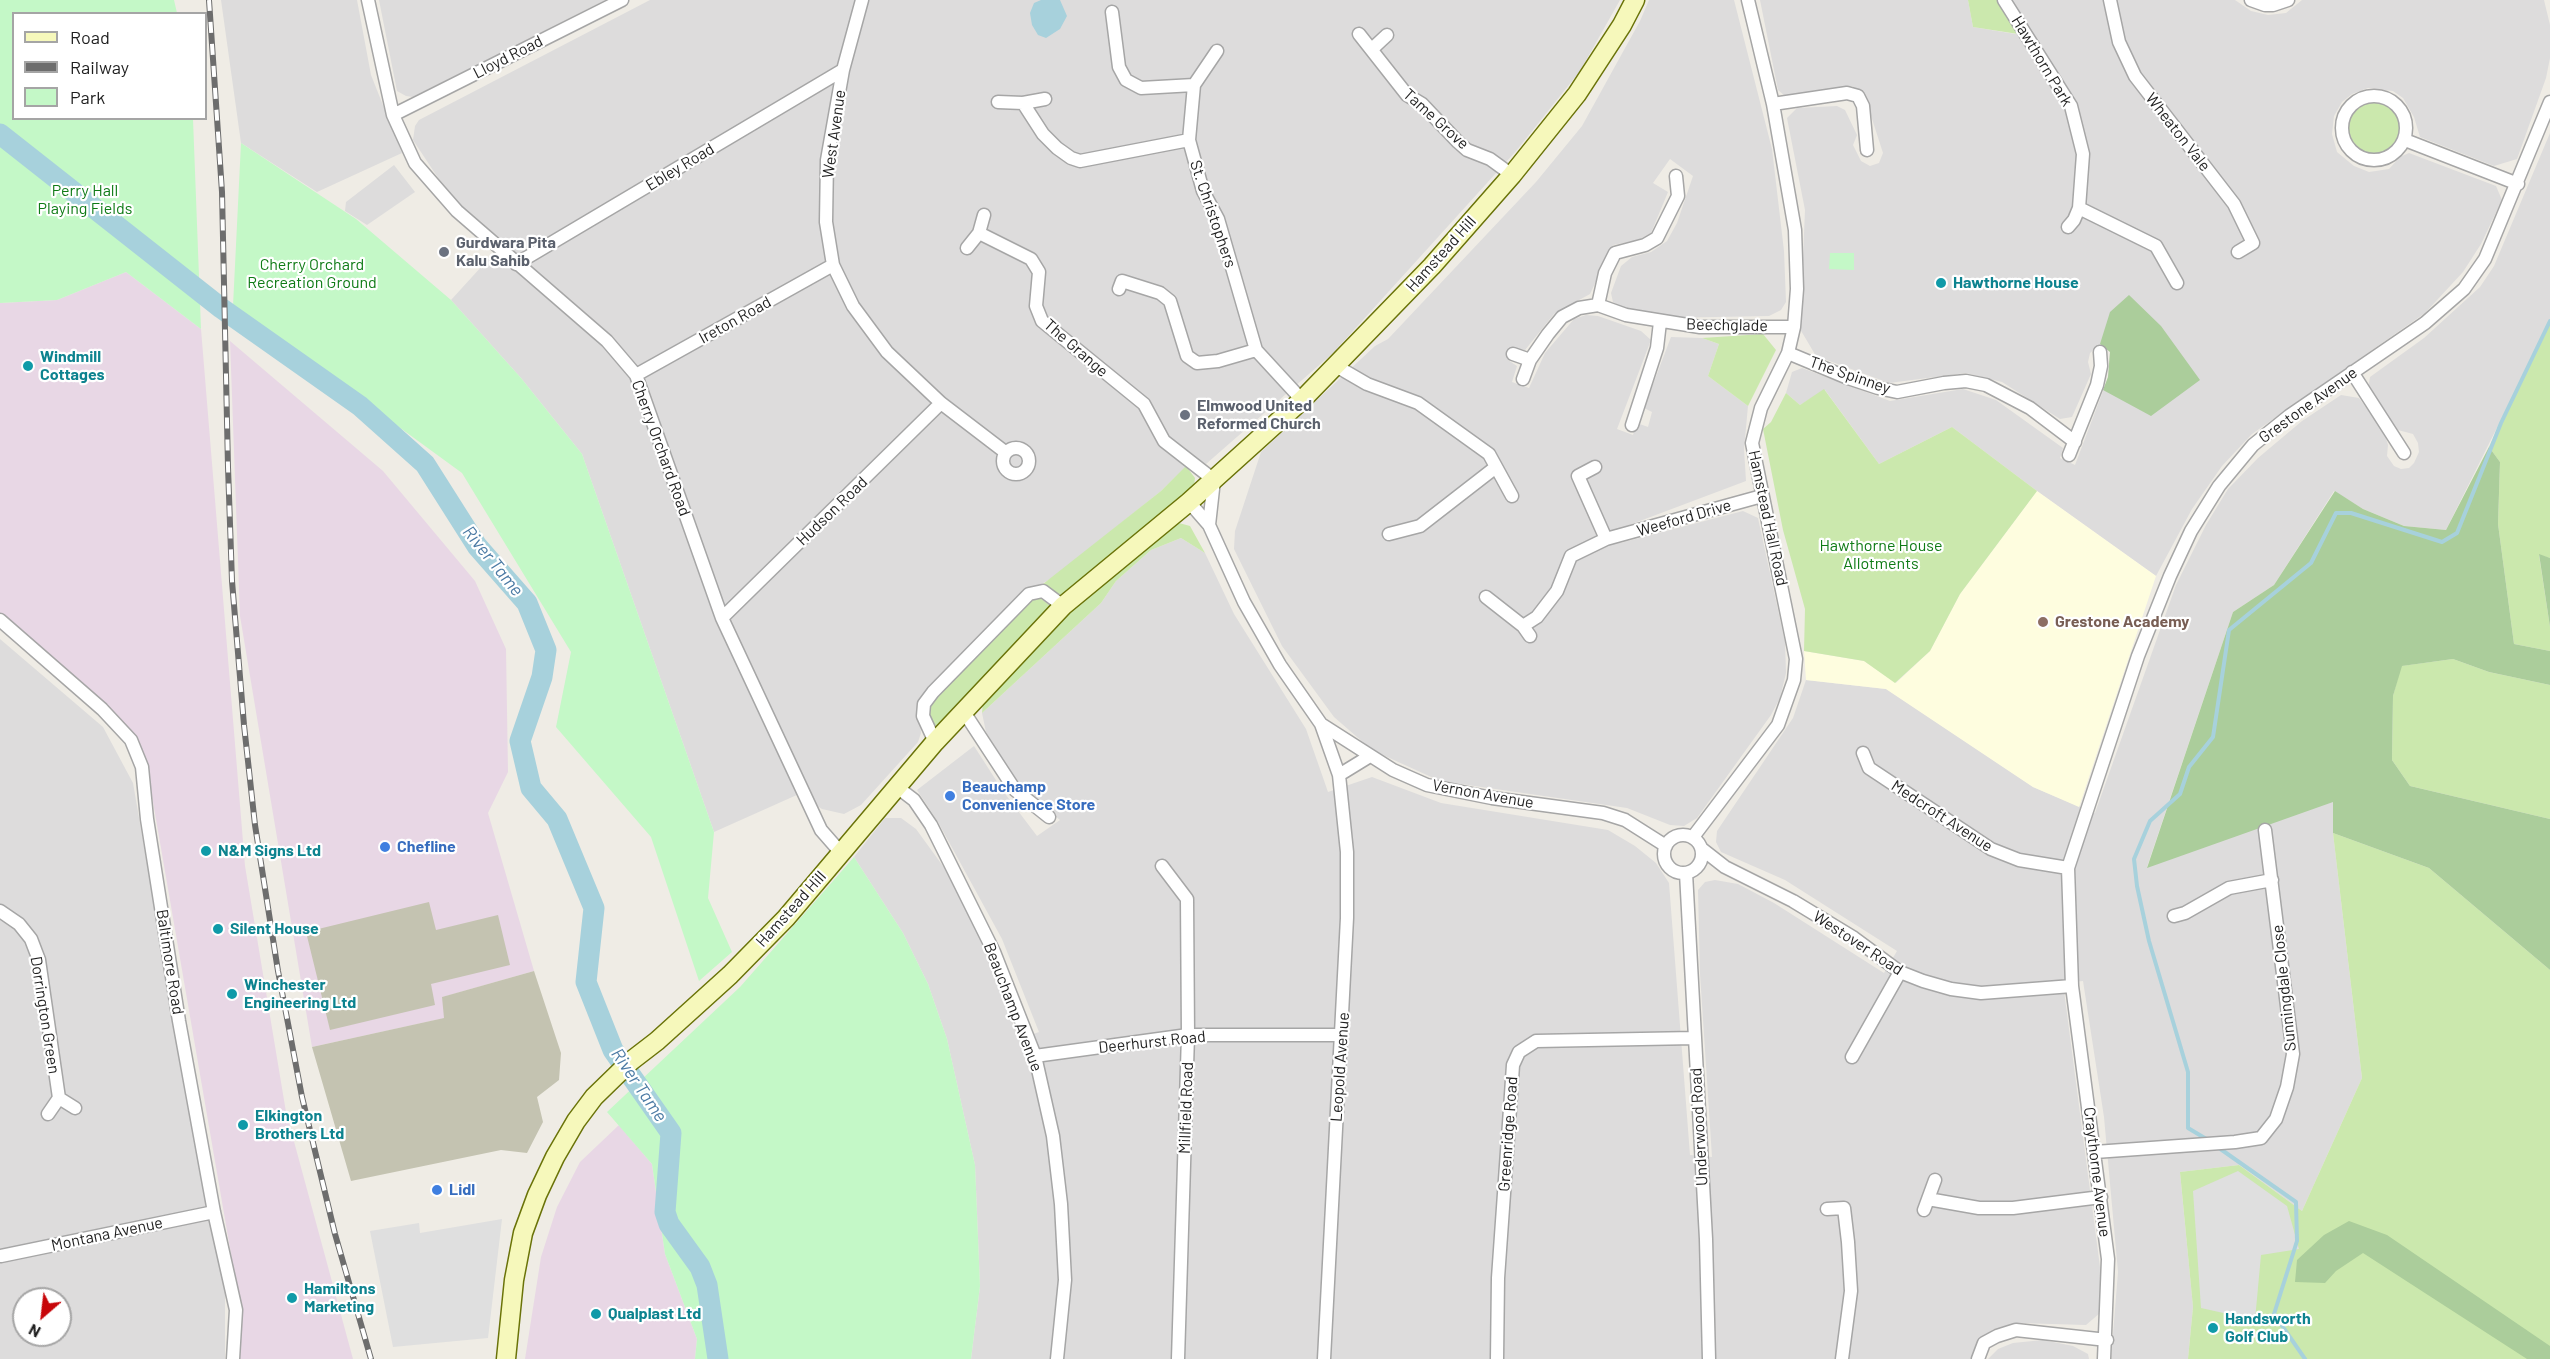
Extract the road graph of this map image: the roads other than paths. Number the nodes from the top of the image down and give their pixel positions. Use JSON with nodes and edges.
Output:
{"nodes":[{"id":1,"x":368,"y":0,"type":"edge"},
{"id":2,"x":622,"y":0,"type":"edge"},
{"id":3,"x":862,"y":0,"type":"edge"},
{"id":4,"x":1635,"y":0,"type":"edge"},
{"id":5,"x":1748,"y":0,"type":"edge"},
{"id":6,"x":2004,"y":0,"type":"edge"},
{"id":7,"x":2110,"y":0,"type":"edge"},
{"id":8,"x":2251,"y":0,"type":"edge"},
{"id":9,"x":2288,"y":0,"type":"edge"},
{"id":10,"x":1112,"y":12,"type":"dead end"},
{"id":11,"x":1359,"y":34,"type":"dead end"},
{"id":12,"x":1387,"y":35,"type":"dead end"},
{"id":13,"x":1372,"y":49,"type":"junction"},
{"id":14,"x":1217,"y":51,"type":"dead end"},
{"id":15,"x":843,"y":70,"type":"junction"},
{"id":16,"x":1194,"y":85,"type":"junction"},
{"id":17,"x":1045,"y":99,"type":"dead end"},
{"id":18,"x":998,"y":102,"type":"dead end"},
{"id":19,"x":2550,"y":102,"type":"edge"},
{"id":20,"x":1023,"y":103,"type":"junction"},
{"id":21,"x":1773,"y":104,"type":"junction"},
{"id":22,"x":393,"y":115,"type":"junction"},
{"id":23,"x":1189,"y":140,"type":"junction"},
{"id":24,"x":2405,"y":140,"type":"junction"},
{"id":25,"x":1867,"y":150,"type":"dead end"},
{"id":26,"x":1512,"y":176,"type":"junction"},
{"id":27,"x":1676,"y":176,"type":"dead end"},
{"id":28,"x":2518,"y":184,"type":"junction"},
{"id":29,"x":2079,"y":208,"type":"junction"},
{"id":30,"x":984,"y":216,"type":"dead end"},
{"id":31,"x":2068,"y":227,"type":"dead end"},
{"id":32,"x":979,"y":233,"type":"junction"},
{"id":33,"x":967,"y":248,"type":"dead end"},
{"id":34,"x":2238,"y":252,"type":"dead end"},
{"id":35,"x":516,"y":264,"type":"junction"},
{"id":36,"x":833,"y":265,"type":"junction"},
{"id":37,"x":2176,"y":283,"type":"dead end"},
{"id":38,"x":1119,"y":289,"type":"dead end"},
{"id":39,"x":1598,"y":304,"type":"junction"},
{"id":40,"x":1660,"y":322,"type":"junction"},
{"id":41,"x":1794,"y":327,"type":"junction"},
{"id":42,"x":1256,"y":350,"type":"junction"},
{"id":43,"x":2100,"y":352,"type":"dead end"},
{"id":44,"x":1788,"y":353,"type":"junction"},
{"id":45,"x":1513,"y":354,"type":"dead end"},
{"id":46,"x":1530,"y":360,"type":"junction"},
{"id":47,"x":1336,"y":366,"type":"junction"},
{"id":48,"x":2352,"y":372,"type":"junction"},
{"id":49,"x":636,"y":375,"type":"junction"},
{"id":50,"x":1522,"y":378,"type":"dead end"},
{"id":51,"x":1302,"y":400,"type":"junction"},
{"id":52,"x":941,"y":403,"type":"junction"},
{"id":53,"x":1647,"y":417,"type":"dead end"},
{"id":54,"x":2075,"y":442,"type":"junction"},
{"id":55,"x":1005,"y":452,"type":"dead end"},
{"id":56,"x":2404,"y":453,"type":"dead end"},
{"id":57,"x":2069,"y":455,"type":"dead end"},
{"id":58,"x":1496,"y":467,"type":"junction"},
{"id":59,"x":1595,"y":467,"type":"dead end"},
{"id":60,"x":1214,"y":480,"type":"junction"},
{"id":61,"x":1512,"y":496,"type":"dead end"},
{"id":62,"x":1762,"y":496,"type":"junction"},
{"id":63,"x":1189,"y":502,"type":"junction"},
{"id":64,"x":1209,"y":525,"type":"junction"},
{"id":65,"x":1389,"y":534,"type":"dead end"},
{"id":66,"x":1606,"y":539,"type":"junction"},
{"id":67,"x":1486,"y":597,"type":"dead end"},
{"id":68,"x":1063,"y":606,"type":"junction"},
{"id":69,"x":722,"y":618,"type":"junction"},
{"id":70,"x":0,"y":620,"type":"edge"},
{"id":71,"x":964,"y":712,"type":"junction"},
{"id":72,"x":1321,"y":724,"type":"junction"},
{"id":73,"x":935,"y":741,"type":"junction"},
{"id":74,"x":1863,"y":753,"type":"dead end"},
{"id":75,"x":1370,"y":756,"type":"junction"},
{"id":76,"x":1339,"y":776,"type":"junction"},
{"id":77,"x":897,"y":787,"type":"junction"},
{"id":78,"x":1049,"y":817,"type":"dead end"},
{"id":79,"x":2265,"y":830,"type":"dead end"},
{"id":80,"x":1693,"y":837,"type":"junction"},
{"id":81,"x":1666,"y":846,"type":"junction"},
{"id":82,"x":1702,"y":849,"type":"junction"},
{"id":83,"x":842,"y":854,"type":"junction"},
{"id":84,"x":1162,"y":866,"type":"dead end"},
{"id":85,"x":1725,"y":867,"type":"junction"},
{"id":86,"x":2068,"y":868,"type":"junction"},
{"id":87,"x":1684,"y":871,"type":"junction"},
{"id":88,"x":2272,"y":880,"type":"junction"},
{"id":89,"x":0,"y":910,"type":"edge"},
{"id":90,"x":2174,"y":915,"type":"dead end"},
{"id":91,"x":1900,"y":972,"type":"junction"},
{"id":92,"x":2072,"y":986,"type":"junction"},
{"id":93,"x":1188,"y":1035,"type":"junction"},
{"id":94,"x":1342,"y":1035,"type":"junction"},
{"id":95,"x":1694,"y":1038,"type":"junction"},
{"id":96,"x":1035,"y":1056,"type":"junction"},
{"id":97,"x":1852,"y":1057,"type":"dead end"},
{"id":98,"x":59,"y":1098,"type":"junction"},
{"id":99,"x":75,"y":1108,"type":"dead end"},
{"id":100,"x":48,"y":1114,"type":"dead end"},
{"id":101,"x":2095,"y":1152,"type":"junction"},
{"id":102,"x":1935,"y":1180,"type":"dead end"},
{"id":103,"x":2101,"y":1197,"type":"junction"},
{"id":104,"x":1827,"y":1209,"type":"dead end"},
{"id":105,"x":214,"y":1212,"type":"junction"},
{"id":106,"x":1,"y":1256,"type":"edge"},
{"id":107,"x":2106,"y":1340,"type":"junction"},
{"id":108,"x":232,"y":1359,"type":"edge"},
{"id":109,"x":506,"y":1359,"type":"edge"},
{"id":110,"x":1057,"y":1359,"type":"edge"},
{"id":111,"x":1178,"y":1359,"type":"edge"},
{"id":112,"x":1324,"y":1359,"type":"edge"},
{"id":113,"x":1497,"y":1359,"type":"edge"},
{"id":114,"x":1709,"y":1359,"type":"edge"},
{"id":115,"x":1842,"y":1359,"type":"edge"},
{"id":116,"x":1978,"y":1359,"type":"edge"},
{"id":117,"x":2104,"y":1359,"type":"edge"}],
"edges":[{"from":1,"to":22,"type":"street","name":"Cherry Orchard Road"},
{"from":2,"to":22,"type":"street","name":"Lloyd Road"},
{"from":3,"to":15,"type":"street","name":"West Avenue"},
{"from":4,"to":26,"type":"main road","name":"Hamstead Hill"},
{"from":5,"to":21,"type":"street","name":"Hamstead Hall Road"},
{"from":6,"to":29,"type":"street","name":"Hawthorn Park"},
{"from":7,"to":34,"type":"street","name":"Wheaton Vale"},
{"from":8,"to":9,"type":"street"},
{"from":10,"to":16,"type":"street"},
{"from":11,"to":13,"type":"street","name":"Tame Grove"},
{"from":12,"to":13,"type":"street"},
{"from":13,"to":26,"type":"street","name":"Tame Grove"},
{"from":14,"to":16,"type":"street","name":"St. Christophers"},
{"from":15,"to":35,"type":"street","name":"Ebley Road"},
{"from":15,"to":36,"type":"street","name":"West Avenue"},
{"from":16,"to":23,"type":"street","name":"St. Christophers"},
{"from":17,"to":20,"type":"street"},
{"from":18,"to":20,"type":"street"},
{"from":19,"to":28,"type":"street","name":"Grestone Avenue"},
{"from":20,"to":23,"type":"street"},
{"from":21,"to":25,"type":"street"},
{"from":21,"to":41,"type":"street","name":"Hamstead Hall Road"},
{"from":22,"to":35,"type":"street","name":"Cherry Orchard Road"},
{"from":23,"to":42,"type":"street","name":"St. Christophers"},
{"from":24,"to":24,"type":"street"},
{"from":24,"to":28,"type":"street"},
{"from":26,"to":47,"type":"main road","name":"Hamstead Hill"},
{"from":27,"to":39,"type":"street"},
{"from":28,"to":48,"type":"street","name":"Grestone Avenue"},
{"from":29,"to":31,"type":"street","name":"Hawthorn Park"},
{"from":29,"to":37,"type":"street"},
{"from":30,"to":32,"type":"street"},
{"from":32,"to":33,"type":"street"},
{"from":32,"to":60,"type":"street","name":"The Grange"},
{"from":35,"to":49,"type":"street","name":"Cherry Orchard Road"},
{"from":36,"to":49,"type":"street","name":"Ireton Road"},
{"from":36,"to":52,"type":"street","name":"West Avenue"},
{"from":38,"to":42,"type":"street"},
{"from":39,"to":40,"type":"street","name":"Beechglade"},
{"from":39,"to":46,"type":"street"},
{"from":40,"to":41,"type":"street","name":"Beechglade"},
{"from":40,"to":53,"type":"street"},
{"from":41,"to":44,"type":"street","name":"Hamstead Hall Road"},
{"from":42,"to":51,"type":"street","name":"St. Christophers"},
{"from":43,"to":54,"type":"street"},
{"from":44,"to":54,"type":"street","name":"The Spinney"},
{"from":44,"to":62,"type":"street","name":"Hamstead Hall Road"},
{"from":45,"to":46,"type":"street"},
{"from":46,"to":50,"type":"street"},
{"from":47,"to":51,"type":"main road","name":"Hamstead Hill"},
{"from":47,"to":58,"type":"street"},
{"from":48,"to":56,"type":"street"},
{"from":48,"to":86,"type":"street","name":"Grestone Avenue"},
{"from":49,"to":69,"type":"street","name":"Cherry Orchard Road"},
{"from":51,"to":60,"type":"main road","name":"Hamstead Hill"},
{"from":52,"to":55,"type":"street","name":"West Avenue"},
{"from":52,"to":69,"type":"street","name":"Hudson Road"},
{"from":54,"to":57,"type":"street"},
{"from":58,"to":61,"type":"street"},
{"from":58,"to":65,"type":"street"},
{"from":59,"to":66,"type":"street"},
{"from":60,"to":63,"type":"main road","name":"Hamstead Hill"},
{"from":60,"to":64,"type":"street"},
{"from":62,"to":66,"type":"street","name":"Weeford Drive"},
{"from":62,"to":80,"type":"street","name":"Hamstead Hall Road"},
{"from":63,"to":64,"type":"street","name":"Vernon Avenue"},
{"from":63,"to":68,"type":"main road","name":"Hamstead Hill"},
{"from":64,"to":72,"type":"street","name":"Vernon Avenue"},
{"from":66,"to":67,"type":"street","name":"Weeford Drive"},
{"from":68,"to":71,"type":"main road","name":"Hamstead Hill"},
{"from":68,"to":73,"type":"street"},
{"from":69,"to":83,"type":"street","name":"Cherry Orchard Road"},
{"from":70,"to":105,"type":"street","name":"Baltimore Road"},
{"from":71,"to":73,"type":"main road","name":"Hamstead Hill"},
{"from":71,"to":78,"type":"street"},
{"from":72,"to":75,"type":"street","name":"Vernon Avenue"},
{"from":72,"to":76,"type":"street","name":"Leopold Avenue"},
{"from":73,"to":77,"type":"main road","name":"Hamstead Hill"},
{"from":74,"to":86,"type":"street","name":"Medcroft Avenue"},
{"from":75,"to":76,"type":"street"},
{"from":75,"to":81,"type":"street","name":"Vernon Avenue"},
{"from":76,"to":94,"type":"street","name":"Leopold Avenue"},
{"from":77,"to":83,"type":"main road","name":"Hamstead Hill"},
{"from":77,"to":96,"type":"street","name":"Beauchamp Avenue"},
{"from":79,"to":88,"type":"street","name":"Sunningdale Close"},
{"from":80,"to":81,"type":"street"},
{"from":80,"to":82,"type":"street"},
{"from":81,"to":87,"type":"street"},
{"from":82,"to":85,"type":"street","name":"Westover Road"},
{"from":82,"to":87,"type":"street"},
{"from":83,"to":109,"type":"main road","name":"Hamstead Hill"},
{"from":84,"to":93,"type":"street","name":"Millfield Road"},
{"from":85,"to":87,"type":"street"},
{"from":85,"to":91,"type":"street","name":"Westover Road"},
{"from":86,"to":92,"type":"street","name":"Grestone Avenue"},
{"from":87,"to":95,"type":"street","name":"Underwood Road"},
{"from":88,"to":90,"type":"street"},
{"from":88,"to":101,"type":"street","name":"Sunningdale Close"},
{"from":89,"to":98,"type":"street","name":"Dorrington Green"},
{"from":91,"to":92,"type":"street","name":"Westover Road"},
{"from":91,"to":97,"type":"street"},
{"from":92,"to":101,"type":"street","name":"Craythorne Avenue"},
{"from":93,"to":94,"type":"street","name":"Deerhurst Road"},
{"from":93,"to":96,"type":"street","name":"Deerhurst Road"},
{"from":93,"to":111,"type":"street","name":"Millfield Road"},
{"from":94,"to":112,"type":"street","name":"Leopold Avenue"},
{"from":95,"to":113,"type":"street","name":"Greenridge Road"},
{"from":95,"to":114,"type":"street","name":"Underwood Road"},
{"from":96,"to":110,"type":"street","name":"Beauchamp Avenue"},
{"from":98,"to":99,"type":"street","name":"Dorrington Green"},
{"from":98,"to":100,"type":"street","name":"Dorrington Green"},
{"from":101,"to":103,"type":"street","name":"Craythorne Avenue"},
{"from":102,"to":103,"type":"street"},
{"from":103,"to":107,"type":"street","name":"Craythorne Avenue"},
{"from":104,"to":115,"type":"street"},
{"from":105,"to":106,"type":"street","name":"Montana Avenue"},
{"from":105,"to":108,"type":"street","name":"Baltimore Road"},
{"from":107,"to":116,"type":"street"},
{"from":107,"to":117,"type":"street","name":"Craythorne Avenue"}]}
